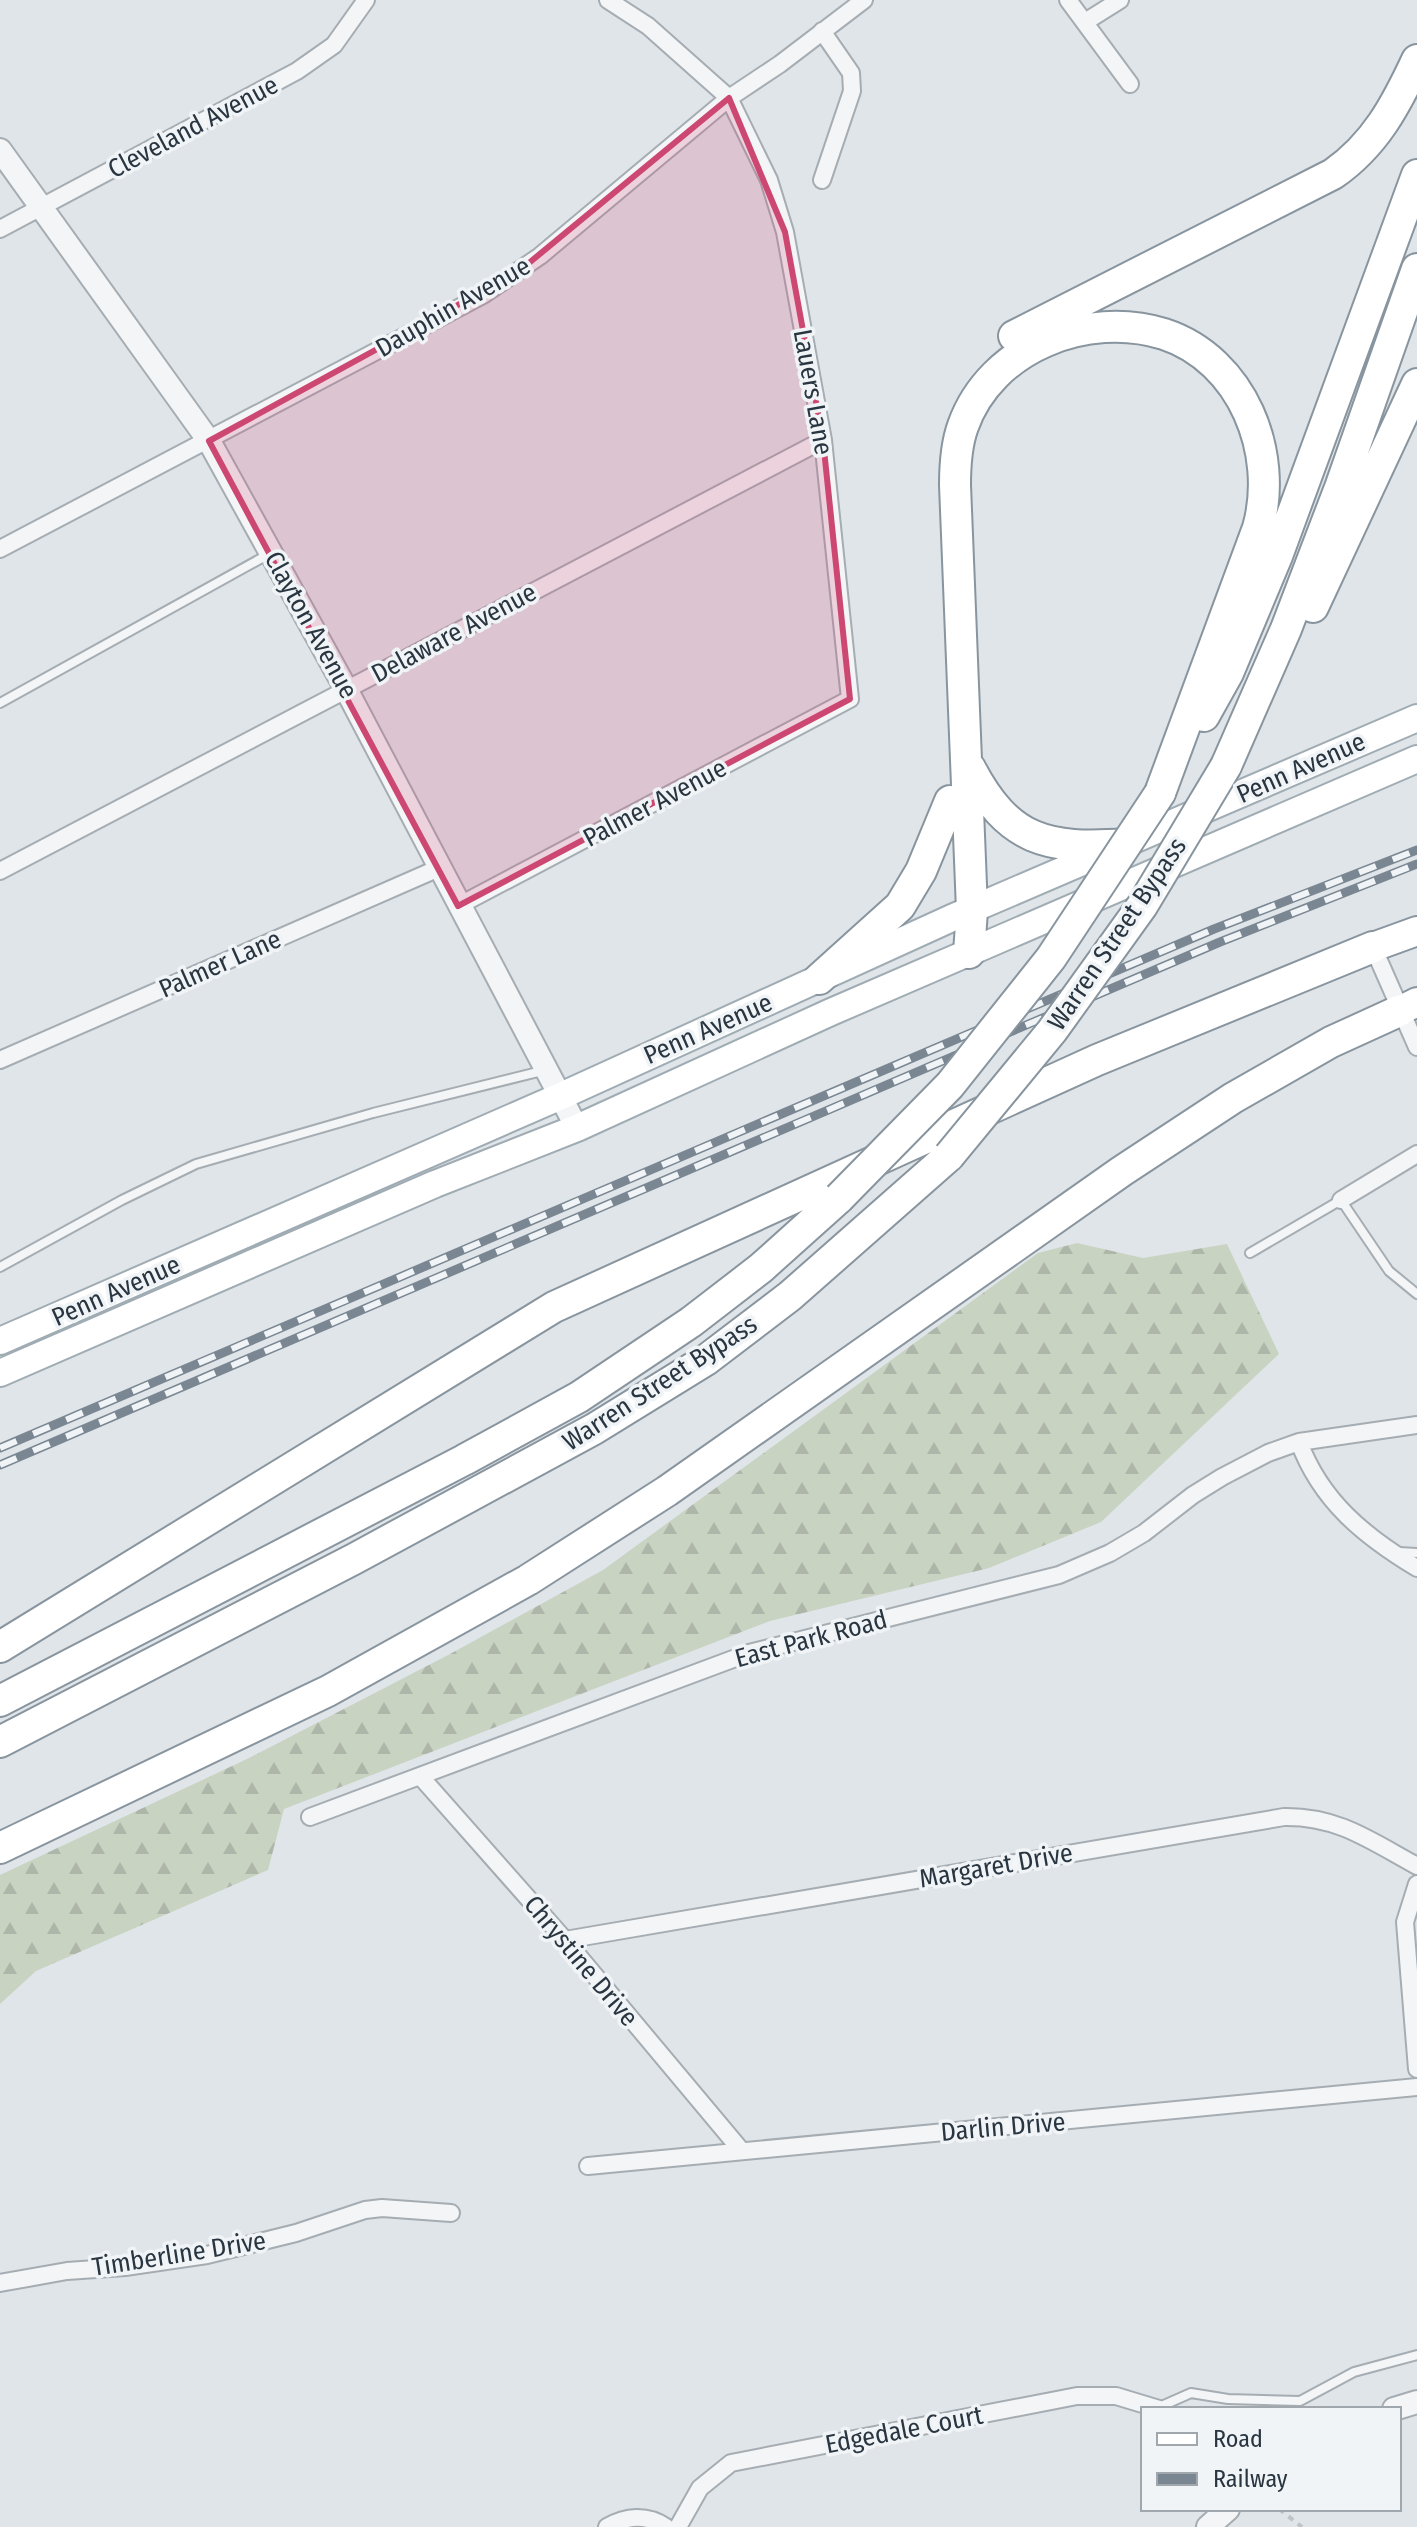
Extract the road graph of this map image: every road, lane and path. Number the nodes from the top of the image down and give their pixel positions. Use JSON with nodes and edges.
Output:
{"nodes":[{"id":1,"x":366,"y":0,"type":"edge"},
{"id":2,"x":608,"y":0,"type":"edge"},
{"id":3,"x":864,"y":0,"type":"edge"},
{"id":4,"x":1068,"y":0,"type":"edge"},
{"id":5,"x":1120,"y":0,"type":"edge"},
{"id":6,"x":1085,"y":22,"type":"junction"},
{"id":7,"x":822,"y":31,"type":"junction"},
{"id":8,"x":1417,"y":60,"type":"edge"},
{"id":9,"x":1130,"y":84,"type":"dead end"},
{"id":10,"x":729,"y":98,"type":"junction"},
{"id":11,"x":0,"y":150,"type":"edge"},
{"id":12,"x":1417,"y":175,"type":"edge"},
{"id":13,"x":822,"y":180,"type":"dead end"},
{"id":14,"x":42,"y":207,"type":"junction"},
{"id":15,"x":0,"y":229,"type":"edge"},
{"id":16,"x":1417,"y":269,"type":"edge"},
{"id":17,"x":1417,"y":384,"type":"edge"},
{"id":18,"x":823,"y":440,"type":"junction"},
{"id":19,"x":209,"y":441,"type":"junction"},
{"id":20,"x":0,"y":549,"type":"edge"},
{"id":21,"x":272,"y":553,"type":"junction"},
{"id":22,"x":346,"y":689,"type":"junction"},
{"id":23,"x":850,"y":699,"type":"joint"},
{"id":24,"x":0,"y":703,"type":"edge"},
{"id":25,"x":1417,"y":718,"type":"edge"},
{"id":26,"x":1417,"y":759,"type":"edge"},
{"id":27,"x":967,"y":762,"type":"junction"},
{"id":28,"x":1226,"y":766,"type":"junction"},
{"id":29,"x":1160,"y":793,"type":"junction"},
{"id":30,"x":950,"y":801,"type":"junction"},
{"id":31,"x":1126,"y":844,"type":"junction"},
{"id":32,"x":439,"y":868,"type":"junction"},
{"id":33,"x":0,"y":871,"type":"edge"},
{"id":34,"x":458,"y":906,"type":"junction"},
{"id":35,"x":963,"y":914,"type":"junction"},
{"id":36,"x":1417,"y":931,"type":"edge"},
{"id":37,"x":1373,"y":947,"type":"junction"},
{"id":38,"x":969,"y":953,"type":"junction"},
{"id":39,"x":819,"y":979,"type":"junction"},
{"id":40,"x":1408,"y":1006,"type":"edge"},
{"id":41,"x":1417,"y":1047,"type":"edge"},
{"id":42,"x":0,"y":1060,"type":"edge"},
{"id":43,"x":547,"y":1070,"type":"junction"},
{"id":44,"x":561,"y":1096,"type":"junction"},
{"id":45,"x":577,"y":1128,"type":"junction"},
{"id":46,"x":1417,"y":1154,"type":"edge"},
{"id":47,"x":1341,"y":1200,"type":"junction"},
{"id":48,"x":1250,"y":1253,"type":"dead end"},
{"id":49,"x":0,"y":1267,"type":"edge"},
{"id":50,"x":1417,"y":1294,"type":"edge"},
{"id":51,"x":0,"y":1341,"type":"edge"},
{"id":52,"x":0,"y":1373,"type":"edge"},
{"id":53,"x":1417,"y":1425,"type":"edge"},
{"id":54,"x":1299,"y":1442,"type":"junction"},
{"id":55,"x":1390,"y":1552,"type":"junction"},
{"id":56,"x":1417,"y":1553,"type":"edge"},
{"id":57,"x":1417,"y":1568,"type":"edge"},
{"id":58,"x":0,"y":1647,"type":"edge"},
{"id":59,"x":0,"y":1701,"type":"edge"},
{"id":60,"x":0,"y":1742,"type":"edge"},
{"id":61,"x":420,"y":1776,"type":"junction"},
{"id":62,"x":310,"y":1817,"type":"dead end"},
{"id":63,"x":0,"y":1848,"type":"edge"},
{"id":64,"x":1417,"y":1866,"type":"edge"},
{"id":65,"x":1417,"y":1884,"type":"edge"},
{"id":66,"x":565,"y":1940,"type":"junction"},
{"id":67,"x":1417,"y":2069,"type":"edge"},
{"id":68,"x":1417,"y":2087,"type":"edge"},
{"id":69,"x":740,"y":2149,"type":"junction"},
{"id":70,"x":588,"y":2166,"type":"dead end"},
{"id":71,"x":451,"y":2213,"type":"dead end"},
{"id":72,"x":0,"y":2283,"type":"edge"},
{"id":73,"x":1417,"y":2355,"type":"edge"},
{"id":74,"x":1154,"y":2407,"type":"edge"},
{"id":75,"x":1160,"y":2407,"type":"edge"},
{"id":76,"x":1226,"y":2511,"type":"edge"},
{"id":77,"x":1282,"y":2511,"type":"edge"},
{"id":78,"x":607,"y":2527,"type":"edge"},
{"id":79,"x":666,"y":2527,"type":"edge"},
{"id":80,"x":678,"y":2527,"type":"edge"},
{"id":81,"x":1208,"y":2527,"type":"edge"},
{"id":82,"x":1302,"y":2527,"type":"edge"}],
"edges":[{"from":1,"to":14,"type":"street","name":"Cleveland Avenue"},
{"from":2,"to":10,"type":"street"},
{"from":3,"to":7,"type":"street","name":"Dauphin Avenue"},
{"from":4,"to":6,"type":"street"},
{"from":5,"to":6,"type":"street"},
{"from":6,"to":9,"type":"street"},
{"from":7,"to":10,"type":"street","name":"Dauphin Avenue"},
{"from":7,"to":13,"type":"street"},
{"from":8,"to":30,"type":"highway"},
{"from":10,"to":18,"type":"street","name":"Lauers Lane"},
{"from":10,"to":19,"type":"street","name":"Dauphin Avenue"},
{"from":11,"to":14,"type":"street","name":"Clayton Avenue"},
{"from":12,"to":29,"type":"highway"},
{"from":14,"to":15,"type":"street","name":"Cleveland Avenue"},
{"from":14,"to":19,"type":"street","name":"Clayton Avenue"},
{"from":16,"to":28,"type":"highway"},
{"from":17,"to":28,"type":"highway"},
{"from":18,"to":22,"type":"street","name":"Delaware Avenue"},
{"from":18,"to":23,"type":"street","name":"Lauers Lane"},
{"from":19,"to":20,"type":"street","name":"Dauphin Avenue"},
{"from":19,"to":21,"type":"street","name":"Clayton Avenue"},
{"from":21,"to":22,"type":"street","name":"Clayton Avenue"},
{"from":21,"to":24,"type":"lane"},
{"from":22,"to":32,"type":"street","name":"Clayton Avenue"},
{"from":22,"to":33,"type":"street","name":"Delaware Avenue"},
{"from":23,"to":34,"type":"street","name":"Palmer Avenue"},
{"from":25,"to":31,"type":"main road","name":"Penn Avenue"},
{"from":26,"to":38,"type":"main road","name":"Penn Avenue"},
{"from":27,"to":29,"type":"highway"},
{"from":27,"to":31,"type":"highway"},
{"from":27,"to":35,"type":"highway"},
{"from":28,"to":60,"type":"highway","name":"Warren Street Bypass","bridge":true},
{"from":29,"to":59,"type":"highway","name":"Warren Street Bypass","bridge":true},
{"from":30,"to":35,"type":"highway"},
{"from":30,"to":39,"type":"highway"},
{"from":31,"to":35,"type":"main road","name":"Penn Avenue"},
{"from":32,"to":34,"type":"street","name":"Clayton Avenue"},
{"from":32,"to":42,"type":"street","name":"Palmer Lane"},
{"from":34,"to":43,"type":"street","name":"Clayton Avenue"},
{"from":35,"to":38,"type":"highway"},
{"from":35,"to":39,"type":"main road","name":"Penn Avenue"},
{"from":36,"to":37,"type":"highway"},
{"from":37,"to":40,"type":"street"},
{"from":37,"to":58,"type":"highway"},
{"from":38,"to":45,"type":"main road","name":"Penn Avenue"},
{"from":39,"to":44,"type":"main road","name":"Penn Avenue"},
{"from":40,"to":41,"type":"street"},
{"from":40,"to":63,"type":"highway"},
{"from":43,"to":44,"type":"street","name":"Clayton Avenue"},
{"from":43,"to":49,"type":"lane"},
{"from":44,"to":45,"type":"street","name":"Clayton Avenue"},
{"from":44,"to":51,"type":"main road","name":"Penn Avenue"},
{"from":45,"to":52,"type":"main road","name":"Penn Avenue"},
{"from":46,"to":47,"type":"street"},
{"from":47,"to":48,"type":"lane"},
{"from":47,"to":50,"type":"lane"},
{"from":53,"to":54,"type":"street","name":"East Park Road"},
{"from":54,"to":55,"type":"street"},
{"from":54,"to":61,"type":"street","name":"East Park Road"},
{"from":55,"to":56,"type":"lane"},
{"from":55,"to":57,"type":"street"},
{"from":61,"to":62,"type":"street","name":"East Park Road"},
{"from":61,"to":66,"type":"street","name":"Chrystine Drive"},
{"from":64,"to":66,"type":"street","name":"Margaret Drive"},
{"from":65,"to":67,"type":"street"},
{"from":66,"to":69,"type":"street","name":"Chrystine Drive"},
{"from":68,"to":69,"type":"street","name":"Darlin Drive"},
{"from":69,"to":70,"type":"street","name":"Darlin Drive"},
{"from":71,"to":72,"type":"street","name":"Timberline Drive"},
{"from":73,"to":75,"type":"lane"},
{"from":74,"to":80,"type":"street","name":"Edgedale Court"},
{"from":76,"to":81,"type":"street"},
{"from":77,"to":82,"type":"path"},
{"from":78,"to":79,"type":"street"}]}
